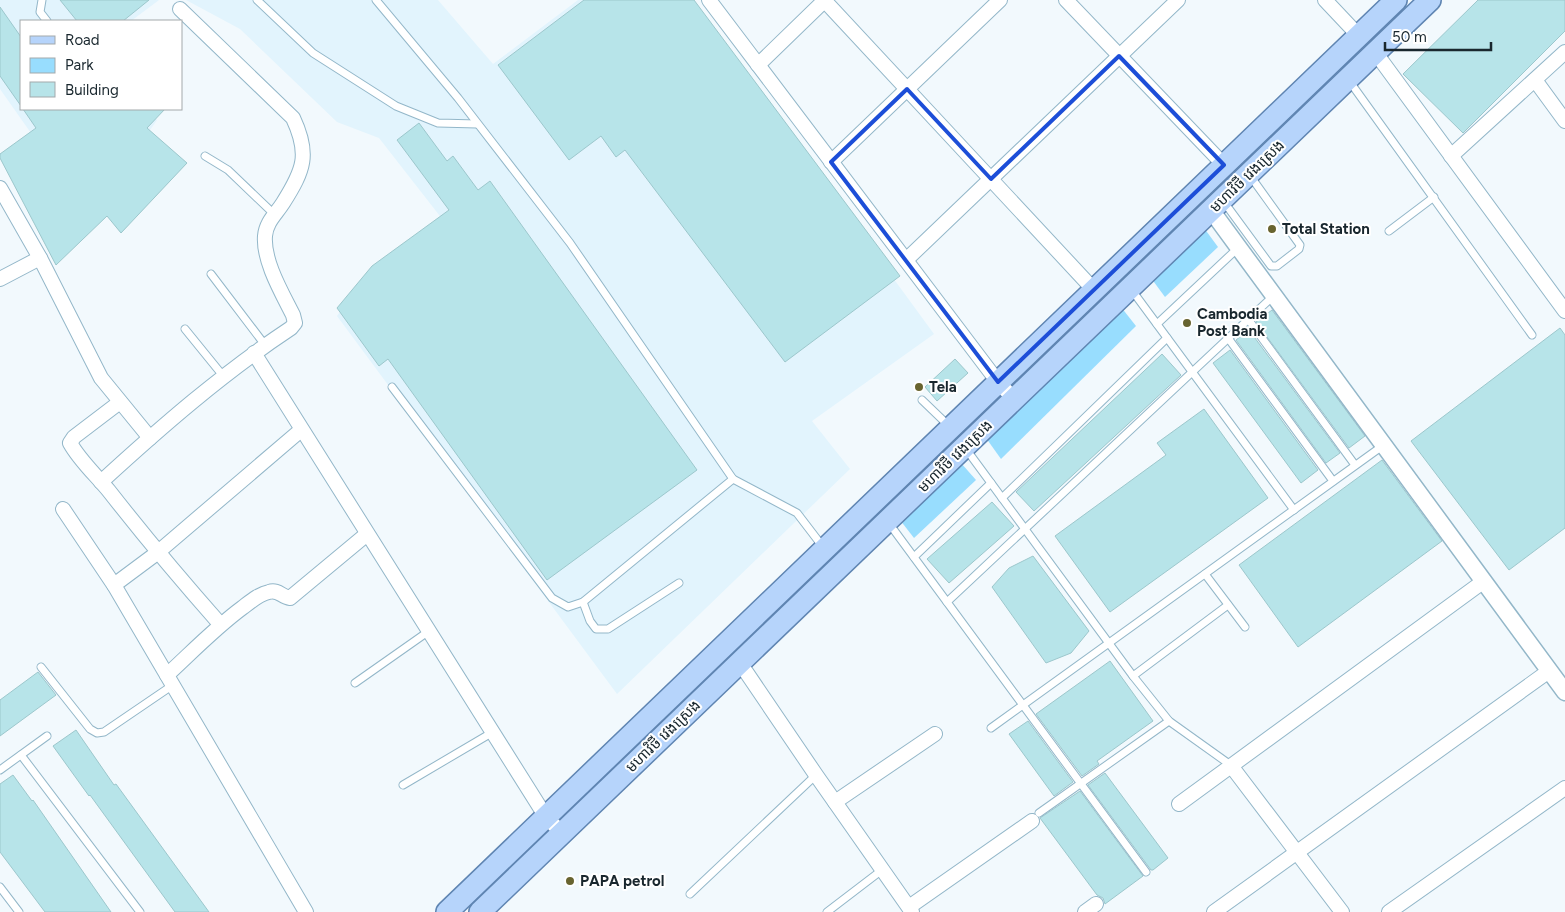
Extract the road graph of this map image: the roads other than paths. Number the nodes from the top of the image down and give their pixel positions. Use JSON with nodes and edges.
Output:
{"nodes":[{"id":1,"x":42,"y":0,"type":"edge"},
{"id":2,"x":258,"y":0,"type":"edge"},
{"id":3,"x":376,"y":0,"type":"edge"},
{"id":4,"x":709,"y":0,"type":"edge"},
{"id":5,"x":824,"y":0,"type":"edge"},
{"id":6,"x":1000,"y":0,"type":"edge"},
{"id":7,"x":1066,"y":0,"type":"edge"},
{"id":8,"x":1178,"y":0,"type":"edge"},
{"id":9,"x":1325,"y":0,"type":"edge"},
{"id":10,"x":1396,"y":0,"type":"edge"},
{"id":11,"x":1430,"y":0,"type":"edge"},
{"id":12,"x":180,"y":9,"type":"dead end"},
{"id":13,"x":46,"y":20,"type":"edge"},
{"id":14,"x":1359,"y":36,"type":"junction"},
{"id":15,"x":1375,"y":52,"type":"junction"},
{"id":16,"x":1565,"y":52,"type":"edge"},
{"id":17,"x":1119,"y":56,"type":"junction"},
{"id":18,"x":758,"y":65,"type":"junction"},
{"id":19,"x":1348,"y":79,"type":"junction"},
{"id":20,"x":1535,"y":80,"type":"junction"},
{"id":21,"x":907,"y":89,"type":"junction"},
{"id":22,"x":1565,"y":121,"type":"edge"},
{"id":23,"x":477,"y":124,"type":"junction"},
{"id":24,"x":205,"y":156,"type":"dead end"},
{"id":25,"x":1451,"y":156,"type":"junction"},
{"id":26,"x":832,"y":162,"type":"junction"},
{"id":27,"x":1224,"y":165,"type":"junction"},
{"id":28,"x":1249,"y":174,"type":"junction"},
{"id":29,"x":991,"y":179,"type":"junction"},
{"id":30,"x":0,"y":188,"type":"edge"},
{"id":31,"x":1434,"y":198,"type":"junction"},
{"id":32,"x":1217,"y":205,"type":"junction"},
{"id":33,"x":274,"y":214,"type":"junction"},
{"id":34,"x":1390,"y":231,"type":"dead end"},
{"id":35,"x":1239,"y":247,"type":"junction"},
{"id":36,"x":40,"y":258,"type":"junction"},
{"id":37,"x":906,"y":260,"type":"junction"},
{"id":38,"x":211,"y":274,"type":"dead end"},
{"id":39,"x":0,"y":279,"type":"edge"},
{"id":40,"x":1130,"y":288,"type":"junction"},
{"id":41,"x":1094,"y":290,"type":"junction"},
{"id":42,"x":1269,"y":300,"type":"dead end"},
{"id":43,"x":1565,"y":311,"type":"edge"},
{"id":44,"x":1248,"y":319,"type":"junction"},
{"id":45,"x":1157,"y":324,"type":"junction"},
{"id":46,"x":185,"y":329,"type":"dead end"},
{"id":47,"x":1532,"y":335,"type":"dead end"},
{"id":48,"x":1167,"y":338,"type":"junction"},
{"id":49,"x":1228,"y":338,"type":"junction"},
{"id":50,"x":260,"y":349,"type":"junction"},
{"id":51,"x":1192,"y":372,"type":"junction"},
{"id":52,"x":224,"y":377,"type":"junction"},
{"id":53,"x":998,"y":382,"type":"junction"},
{"id":54,"x":392,"y":387,"type":"dead end"},
{"id":55,"x":1014,"y":399,"type":"junction"},
{"id":56,"x":922,"y":400,"type":"dead end"},
{"id":57,"x":120,"y":402,"type":"junction"},
{"id":58,"x":951,"y":428,"type":"junction"},
{"id":59,"x":301,"y":430,"type":"junction"},
{"id":60,"x":150,"y":438,"type":"junction"},
{"id":61,"x":964,"y":447,"type":"junction"},
{"id":62,"x":1381,"y":447,"type":"dead end"},
{"id":63,"x":1355,"y":465,"type":"junction"},
{"id":64,"x":733,"y":478,"type":"junction"},
{"id":65,"x":1333,"y":481,"type":"junction"},
{"id":66,"x":101,"y":482,"type":"junction"},
{"id":67,"x":991,"y":483,"type":"junction"},
{"id":68,"x":1002,"y":498,"type":"junction"},
{"id":69,"x":63,"y":509,"type":"dead end"},
{"id":70,"x":1294,"y":510,"type":"junction"},
{"id":71,"x":887,"y":521,"type":"junction"},
{"id":72,"x":1025,"y":529,"type":"junction"},
{"id":73,"x":367,"y":534,"type":"junction"},
{"id":74,"x":824,"y":549,"type":"junction"},
{"id":75,"x":157,"y":553,"type":"junction"},
{"id":76,"x":914,"y":557,"type":"junction"},
{"id":77,"x":841,"y":566,"type":"junction"},
{"id":78,"x":1205,"y":574,"type":"junction"},
{"id":79,"x":1484,"y":581,"type":"junction"},
{"id":80,"x":679,"y":582,"type":"dead end"},
{"id":81,"x":114,"y":585,"type":"junction"},
{"id":82,"x":583,"y":602,"type":"junction"},
{"id":83,"x":947,"y":602,"type":"junction"},
{"id":84,"x":1228,"y":605,"type":"junction"},
{"id":85,"x":220,"y":624,"type":"junction"},
{"id":86,"x":1245,"y":627,"type":"dead end"},
{"id":87,"x":429,"y":631,"type":"junction"},
{"id":88,"x":1109,"y":643,"type":"junction"},
{"id":89,"x":740,"y":662,"type":"junction"},
{"id":90,"x":41,"y":667,"type":"dead end"},
{"id":91,"x":1549,"y":670,"type":"junction"},
{"id":92,"x":1133,"y":676,"type":"junction"},
{"id":93,"x":170,"y":680,"type":"junction"},
{"id":94,"x":354,"y":683,"type":"dead end"},
{"id":95,"x":1565,"y":692,"type":"edge"},
{"id":96,"x":1023,"y":705,"type":"junction"},
{"id":97,"x":1169,"y":721,"type":"junction"},
{"id":98,"x":992,"y":728,"type":"dead end"},
{"id":99,"x":494,"y":732,"type":"junction"},
{"id":100,"x":936,"y":734,"type":"dead end"},
{"id":101,"x":47,"y":736,"type":"dead end"},
{"id":102,"x":21,"y":755,"type":"junction"},
{"id":103,"x":1232,"y":767,"type":"junction"},
{"id":104,"x":0,"y":770,"type":"edge"},
{"id":105,"x":816,"y":774,"type":"junction"},
{"id":106,"x":1080,"y":783,"type":"junction"},
{"id":107,"x":403,"y":785,"type":"dead end"},
{"id":108,"x":1565,"y":788,"type":"edge"},
{"id":109,"x":835,"y":802,"type":"junction"},
{"id":110,"x":1179,"y":804,"type":"dead end"},
{"id":111,"x":546,"y":817,"type":"junction"},
{"id":112,"x":1035,"y":817,"type":"joint"},
{"id":113,"x":562,"y":833,"type":"junction"},
{"id":114,"x":1298,"y":851,"type":"junction"},
{"id":115,"x":882,"y":870,"type":"junction"},
{"id":116,"x":1146,"y":872,"type":"dead end"},
{"id":117,"x":0,"y":887,"type":"edge"},
{"id":118,"x":690,"y":894,"type":"dead end"},
{"id":119,"x":911,"y":910,"type":"edge"},
{"id":120,"x":19,"y":912,"type":"edge"},
{"id":121,"x":140,"y":912,"type":"edge"},
{"id":122,"x":306,"y":912,"type":"edge"},
{"id":123,"x":447,"y":912,"type":"edge"},
{"id":124,"x":480,"y":912,"type":"edge"},
{"id":125,"x":827,"y":912,"type":"edge"},
{"id":126,"x":1214,"y":912,"type":"edge"},
{"id":127,"x":1342,"y":912,"type":"edge"},
{"id":128,"x":1389,"y":912,"type":"edge"}],
"edges":[{"from":1,"to":13,"type":"lane"},
{"from":2,"to":23,"type":"lane"},
{"from":3,"to":23,"type":"lane"},
{"from":4,"to":18,"type":"street"},
{"from":5,"to":18,"type":"street"},
{"from":5,"to":21,"type":"street"},
{"from":6,"to":21,"type":"street"},
{"from":7,"to":17,"type":"street"},
{"from":8,"to":17,"type":"street"},
{"from":9,"to":14,"type":"street"},
{"from":10,"to":14,"type":"main road","name":"មហាវិថី វេងស្រេង"},
{"from":11,"to":15,"type":"main road","name":"មហាវិថី វេងស្រេង"},
{"from":12,"to":33,"type":"street"},
{"from":14,"to":27,"type":"main road","name":"មហាវិថី វេងស្រេង"},
{"from":15,"to":19,"type":"main road","name":"មហាវិថី វេងស្រេង"},
{"from":15,"to":25,"type":"street"},
{"from":16,"to":20,"type":"street"},
{"from":17,"to":27,"type":"street"},
{"from":17,"to":29,"type":"street"},
{"from":18,"to":26,"type":"street"},
{"from":19,"to":28,"type":"main road","name":"មហាវិថី វេងស្រេង"},
{"from":19,"to":31,"type":"lane"},
{"from":20,"to":22,"type":"street"},
{"from":20,"to":25,"type":"street"},
{"from":21,"to":26,"type":"street"},
{"from":21,"to":29,"type":"street"},
{"from":23,"to":64,"type":"lane"},
{"from":24,"to":33,"type":"lane"},
{"from":25,"to":43,"type":"street"},
{"from":26,"to":37,"type":"street"},
{"from":27,"to":41,"type":"main road","name":"មហាវិថី វេងស្រេង"},
{"from":28,"to":32,"type":"main road","name":"មហាវិថី វេងស្រេង"},
{"from":28,"to":32,"type":"lane"},
{"from":29,"to":37,"type":"street"},
{"from":29,"to":41,"type":"street"},
{"from":30,"to":36,"type":"street"},
{"from":31,"to":34,"type":"lane"},
{"from":31,"to":47,"type":"lane"},
{"from":32,"to":35,"type":"street"},
{"from":32,"to":40,"type":"main road","name":"មហាវិថី វេងស្រេង"},
{"from":33,"to":50,"type":"street"},
{"from":35,"to":45,"type":"lane"},
{"from":35,"to":79,"type":"street"},
{"from":36,"to":39,"type":"street"},
{"from":36,"to":57,"type":"street"},
{"from":37,"to":53,"type":"street"},
{"from":38,"to":50,"type":"lane"},
{"from":40,"to":45,"type":"lane"},
{"from":40,"to":55,"type":"main road","name":"មហាវិថី វេងស្រេង"},
{"from":41,"to":53,"type":"main road","name":"មហាវិថី វេងស្រេង"},
{"from":42,"to":44,"type":"lane"},
{"from":44,"to":49,"type":"lane"},
{"from":44,"to":63,"type":"lane"},
{"from":45,"to":48,"type":"lane"},
{"from":46,"to":52,"type":"lane"},
{"from":48,"to":51,"type":"lane"},
{"from":48,"to":68,"type":"lane"},
{"from":49,"to":51,"type":"lane"},
{"from":49,"to":65,"type":"lane"},
{"from":50,"to":52,"type":"street"},
{"from":50,"to":59,"type":"street"},
{"from":51,"to":70,"type":"lane"},
{"from":51,"to":72,"type":"lane"},
{"from":52,"to":60,"type":"street"},
{"from":53,"to":55,"type":"street"},
{"from":53,"to":58,"type":"main road","name":"មហាវិថី វេងស្រេង"},
{"from":54,"to":82,"type":"lane"},
{"from":55,"to":61,"type":"main road","name":"មហាវិថី វេងស្រេង"},
{"from":56,"to":58,"type":"lane"},
{"from":57,"to":60,"type":"street"},
{"from":57,"to":66,"type":"street"},
{"from":58,"to":74,"type":"main road","name":"មហាវិថី វេងស្រេង"},
{"from":59,"to":73,"type":"street"},
{"from":59,"to":75,"type":"street"},
{"from":60,"to":66,"type":"street"},
{"from":61,"to":67,"type":"lane"},
{"from":61,"to":71,"type":"main road","name":"មហាវិថី វេងស្រេង"},
{"from":62,"to":63,"type":"lane"},
{"from":63,"to":65,"type":"lane"},
{"from":64,"to":74,"type":"lane"},
{"from":64,"to":82,"type":"lane"},
{"from":65,"to":70,"type":"lane"},
{"from":66,"to":75,"type":"street"},
{"from":67,"to":68,"type":"lane"},
{"from":67,"to":76,"type":"lane"},
{"from":68,"to":72,"type":"lane"},
{"from":69,"to":81,"type":"street"},
{"from":70,"to":78,"type":"lane"},
{"from":71,"to":76,"type":"lane"},
{"from":71,"to":77,"type":"main road","name":"មហាវិថី វេងស្រេង"},
{"from":72,"to":83,"type":"lane"},
{"from":72,"to":88,"type":"lane"},
{"from":73,"to":85,"type":"street"},
{"from":73,"to":87,"type":"street"},
{"from":74,"to":77,"type":"main road"},
{"from":74,"to":111,"type":"main road","name":"មហាវិថី វេងស្រេង"},
{"from":75,"to":81,"type":"street"},
{"from":75,"to":85,"type":"street"},
{"from":76,"to":83,"type":"lane"},
{"from":77,"to":89,"type":"main road","name":"មហាវិថី វេងស្រេង"},
{"from":78,"to":84,"type":"lane"},
{"from":78,"to":88,"type":"lane"},
{"from":79,"to":91,"type":"street"},
{"from":79,"to":103,"type":"street"},
{"from":80,"to":82,"type":"lane"},
{"from":81,"to":93,"type":"street"},
{"from":83,"to":96,"type":"lane"},
{"from":84,"to":86,"type":"lane"},
{"from":84,"to":92,"type":"lane"},
{"from":85,"to":93,"type":"street"},
{"from":87,"to":94,"type":"lane"},
{"from":87,"to":99,"type":"street"},
{"from":88,"to":92,"type":"lane"},
{"from":88,"to":96,"type":"lane"},
{"from":89,"to":105,"type":"street"},
{"from":89,"to":113,"type":"main road","name":"មហាវិថី វេងស្រេង"},
{"from":90,"to":93,"type":"lane"},
{"from":91,"to":95,"type":"street"},
{"from":91,"to":114,"type":"street"},
{"from":92,"to":97,"type":"lane"},
{"from":93,"to":122,"type":"street"},
{"from":96,"to":98,"type":"lane"},
{"from":96,"to":106,"type":"lane"},
{"from":97,"to":103,"type":"lane"},
{"from":97,"to":106,"type":"lane"},
{"from":99,"to":107,"type":"lane"},
{"from":99,"to":111,"type":"street"},
{"from":100,"to":109,"type":"street"},
{"from":101,"to":102,"type":"lane"},
{"from":102,"to":104,"type":"lane"},
{"from":102,"to":121,"type":"lane"},
{"from":103,"to":110,"type":"street"},
{"from":103,"to":114,"type":"street"},
{"from":105,"to":109,"type":"street"},
{"from":105,"to":118,"type":"lane"},
{"from":106,"to":112,"type":"lane"},
{"from":106,"to":116,"type":"lane"},
{"from":108,"to":128,"type":"street"},
{"from":109,"to":115,"type":"street"},
{"from":111,"to":113,"type":"street"},
{"from":111,"to":123,"type":"main road","name":"មហាវិថី វេងស្រេង"},
{"from":112,"to":119,"type":"street"},
{"from":113,"to":124,"type":"main road","name":"មហាវិថី វេងស្រេង"},
{"from":114,"to":126,"type":"street"},
{"from":114,"to":127,"type":"street"},
{"from":115,"to":119,"type":"street"},
{"from":115,"to":125,"type":"lane"},
{"from":117,"to":120,"type":"lane"}]}
